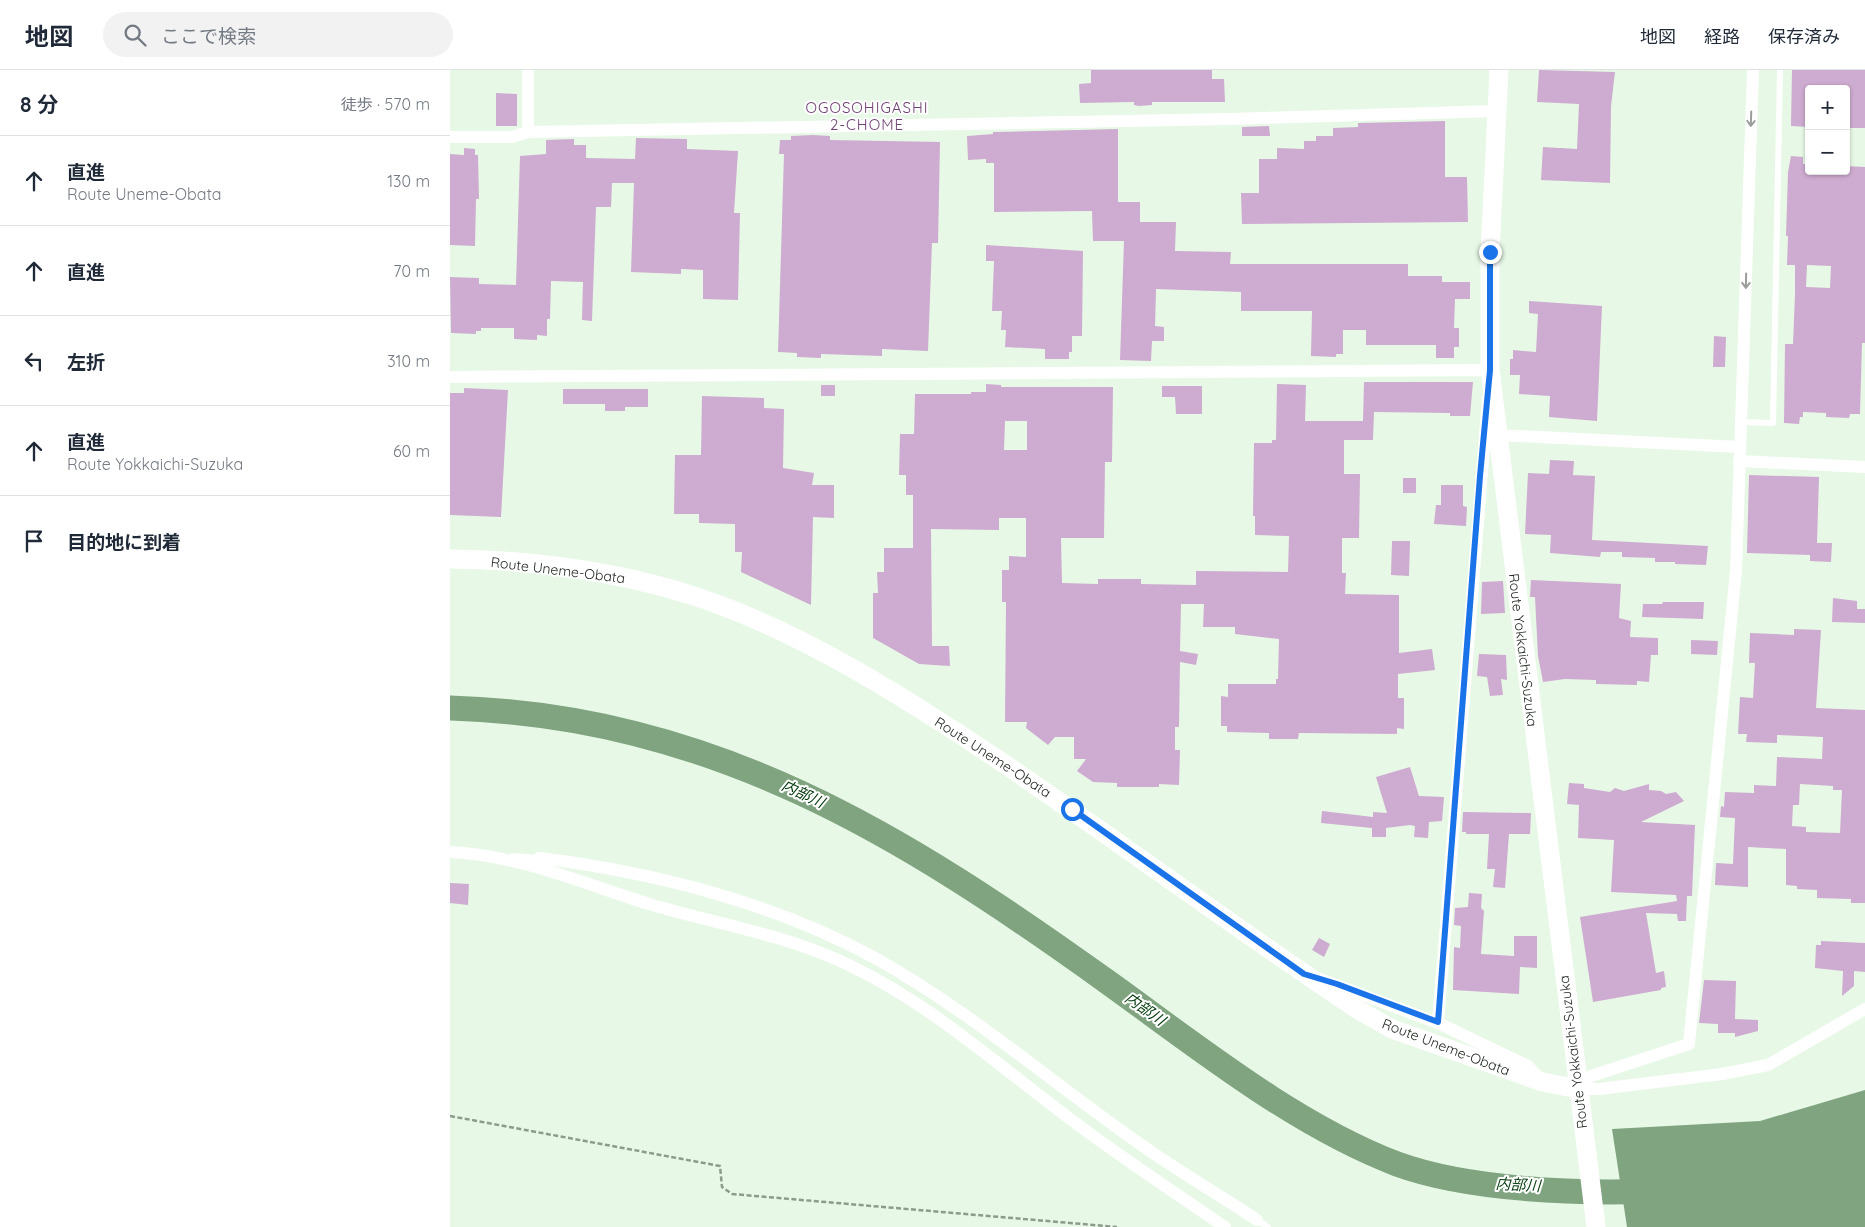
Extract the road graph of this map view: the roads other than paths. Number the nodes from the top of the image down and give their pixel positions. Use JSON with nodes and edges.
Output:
{"nodes":[{"id":1,"x":528,"y":70,"type":"edge"},
{"id":2,"x":1499,"y":70,"type":"edge"},
{"id":3,"x":1752,"y":70,"type":"edge"},
{"id":4,"x":1780,"y":70,"type":"edge"},
{"id":5,"x":1497,"y":111,"type":"junction"},
{"id":6,"x":528,"y":132,"type":"junction"},
{"id":7,"x":450,"y":138,"type":"edge"},
{"id":8,"x":1490,"y":370,"type":"junction"},
{"id":9,"x":450,"y":377,"type":"edge"},
{"id":10,"x":1742,"y":422,"type":"junction"},
{"id":11,"x":1497,"y":435,"type":"junction"},
{"id":12,"x":1739,"y":447,"type":"junction"},
{"id":13,"x":1739,"y":461,"type":"junction"},
{"id":14,"x":1865,"y":467,"type":"edge"},
{"id":15,"x":450,"y":559,"type":"edge"},
{"id":16,"x":450,"y":852,"type":"edge"},
{"id":17,"x":481,"y":853,"type":"junction"},
{"id":18,"x":539,"y":858,"type":"joint"},
{"id":19,"x":1304,"y":974,"type":"junction"},
{"id":20,"x":1865,"y":1002,"type":"edge"},
{"id":21,"x":1861,"y":1011,"type":"edge"},
{"id":22,"x":1438,"y":1022,"type":"junction"},
{"id":23,"x":1543,"y":1082,"type":"junction"},
{"id":24,"x":1578,"y":1089,"type":"junction"},
{"id":25,"x":1257,"y":1220,"type":"joint"},
{"id":26,"x":1226,"y":1227,"type":"edge"},
{"id":27,"x":1268,"y":1227,"type":"edge"},
{"id":28,"x":1596,"y":1227,"type":"edge"}],
"edges":[{"from":1,"to":6,"type":"street"},
{"from":2,"to":5,"type":"main road","name":"Route Yokkaichi-Suzuka"},
{"from":3,"to":10,"type":"street","one_way":true},
{"from":4,"to":10,"type":"lane"},
{"from":5,"to":6,"type":"street"},
{"from":5,"to":8,"type":"main road","name":"Route Yokkaichi-Suzuka"},
{"from":6,"to":7,"type":"street"},
{"from":8,"to":9,"type":"street"},
{"from":8,"to":11,"type":"main road","name":"Route Yokkaichi-Suzuka"},
{"from":8,"to":22,"type":"street"},
{"from":10,"to":12,"type":"street"},
{"from":11,"to":12,"type":"street"},
{"from":11,"to":24,"type":"main road","name":"Route Yokkaichi-Suzuka"},
{"from":12,"to":13,"type":"street"},
{"from":13,"to":14,"type":"street"},
{"from":13,"to":24,"type":"street"},
{"from":15,"to":19,"type":"main road","name":"Route Uneme-Obata"},
{"from":16,"to":17,"type":"street"},
{"from":17,"to":18,"type":"lane"},
{"from":17,"to":26,"type":"street"},
{"from":18,"to":25,"type":"street"},
{"from":19,"to":22,"type":"street"},
{"from":19,"to":23,"type":"main road","name":"Route Uneme-Obata"},
{"from":20,"to":21,"type":"street"},
{"from":21,"to":24,"type":"street"},
{"from":22,"to":23,"type":"street"},
{"from":23,"to":24,"type":"main road","name":"Route Uneme-Obata"},
{"from":24,"to":28,"type":"main road","name":"Route Yokkaichi-Suzuka"},
{"from":25,"to":27,"type":"lane"}]}
